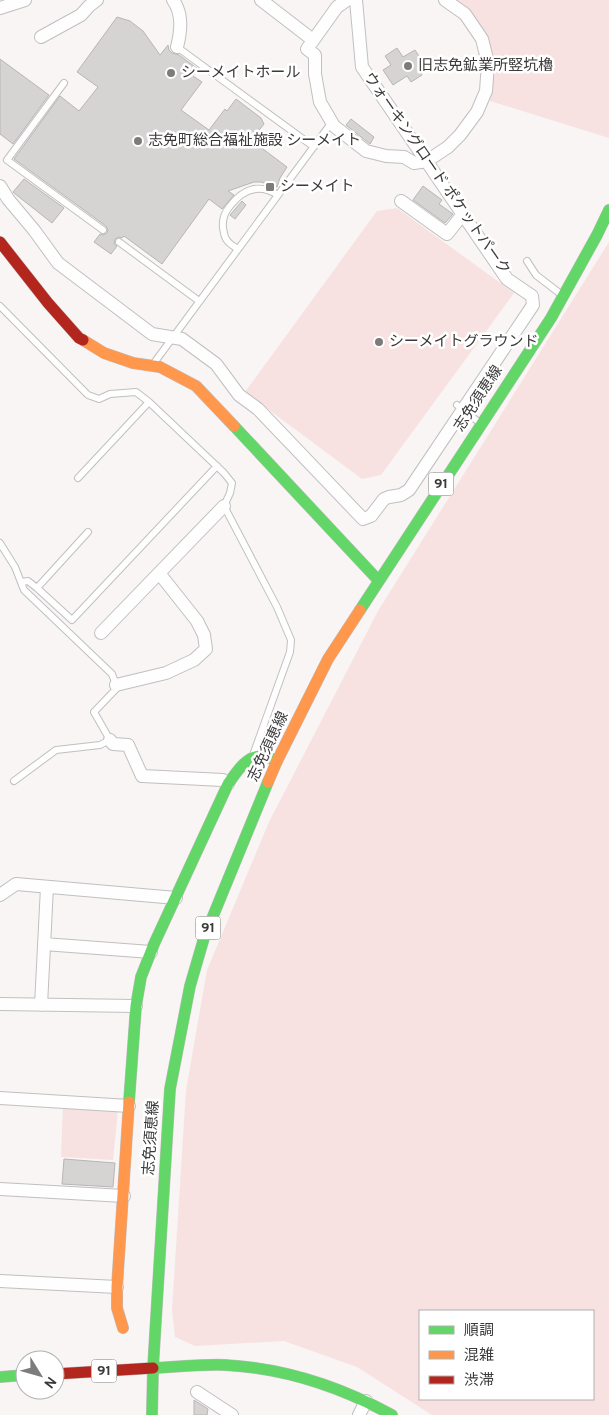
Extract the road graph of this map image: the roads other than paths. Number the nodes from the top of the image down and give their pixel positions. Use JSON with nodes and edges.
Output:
{"nodes":[{"id":1,"x":25,"y":0,"type":"edge"},
{"id":2,"x":97,"y":0,"type":"edge"},
{"id":3,"x":173,"y":0,"type":"edge"},
{"id":4,"x":261,"y":0,"type":"edge"},
{"id":5,"x":347,"y":0,"type":"edge"},
{"id":6,"x":356,"y":0,"type":"edge"},
{"id":7,"x":445,"y":0,"type":"edge"},
{"id":8,"x":0,"y":8,"type":"edge"},
{"id":9,"x":41,"y":37,"type":"dead end"},
{"id":10,"x":313,"y":40,"type":"junction"},
{"id":11,"x":177,"y":47,"type":"joint"},
{"id":12,"x":64,"y":83,"type":"dead end"},
{"id":13,"x":332,"y":122,"type":"junction"},
{"id":14,"x":314,"y":147,"type":"junction"},
{"id":15,"x":427,"y":161,"type":"junction"},
{"id":16,"x":0,"y":186,"type":"edge"},
{"id":17,"x":278,"y":195,"type":"junction"},
{"id":18,"x":401,"y":201,"type":"dead end"},
{"id":19,"x":609,"y":210,"type":"edge"},
{"id":20,"x":463,"y":214,"type":"junction"},
{"id":21,"x":103,"y":230,"type":"dead end"},
{"id":22,"x":0,"y":242,"type":"edge"},
{"id":23,"x":120,"y":242,"type":"dead end"},
{"id":24,"x":238,"y":250,"type":"junction"},
{"id":25,"x":5,"y":259,"type":"edge"},
{"id":26,"x":527,"y":260,"type":"dead end"},
{"id":27,"x":563,"y":296,"type":"junction"},
{"id":28,"x":199,"y":302,"type":"junction"},
{"id":29,"x":0,"y":306,"type":"edge"},
{"id":30,"x":173,"y":337,"type":"junction"},
{"id":31,"x":152,"y":366,"type":"junction"},
{"id":32,"x":149,"y":402,"type":"junction"},
{"id":33,"x":457,"y":406,"type":"dead end"},
{"id":34,"x":481,"y":424,"type":"junction"},
{"id":35,"x":217,"y":466,"type":"junction"},
{"id":36,"x":78,"y":478,"type":"dead end"},
{"id":37,"x":224,"y":506,"type":"junction"},
{"id":38,"x":88,"y":532,"type":"dead end"},
{"id":39,"x":1,"y":546,"type":"edge"},
{"id":40,"x":159,"y":573,"type":"junction"},
{"id":41,"x":378,"y":580,"type":"junction"},
{"id":42,"x":20,"y":582,"type":"junction"},
{"id":43,"x":37,"y":588,"type":"junction"},
{"id":44,"x":101,"y":633,"type":"dead end"},
{"id":45,"x":116,"y":685,"type":"junction"},
{"id":46,"x":110,"y":740,"type":"junction"},
{"id":47,"x":253,"y":757,"type":"junction"},
{"id":48,"x":278,"y":761,"type":"junction"},
{"id":49,"x":14,"y":781,"type":"dead end"},
{"id":50,"x":228,"y":784,"type":"junction"},
{"id":51,"x":47,"y":887,"type":"junction"},
{"id":52,"x":0,"y":895,"type":"edge"},
{"id":53,"x":176,"y":898,"type":"junction"},
{"id":54,"x":44,"y":944,"type":"junction"},
{"id":55,"x":151,"y":952,"type":"junction"},
{"id":56,"x":0,"y":1004,"type":"edge"},
{"id":57,"x":40,"y":1005,"type":"junction"},
{"id":58,"x":136,"y":1006,"type":"junction"},
{"id":59,"x":0,"y":1098,"type":"edge"},
{"id":60,"x":129,"y":1106,"type":"junction"},
{"id":61,"x":0,"y":1189,"type":"edge"},
{"id":62,"x":124,"y":1196,"type":"junction"},
{"id":63,"x":0,"y":1281,"type":"edge"},
{"id":64,"x":117,"y":1287,"type":"junction"},
{"id":65,"x":123,"y":1328,"type":"dead end"},
{"id":66,"x":153,"y":1368,"type":"junction"},
{"id":67,"x":65,"y":1373,"type":"edge"},
{"id":68,"x":15,"y":1376,"type":"edge"},
{"id":69,"x":0,"y":1377,"type":"edge"},
{"id":70,"x":198,"y":1392,"type":"dead end"},
{"id":71,"x":366,"y":1401,"type":"junction"},
{"id":72,"x":152,"y":1415,"type":"edge"},
{"id":73,"x":232,"y":1415,"type":"edge"},
{"id":74,"x":359,"y":1415,"type":"edge"},
{"id":75,"x":392,"y":1415,"type":"edge"}],
"edges":[{"from":1,"to":8,"type":"street"},
{"from":2,"to":9,"type":"street"},
{"from":3,"to":11,"type":"street"},
{"from":4,"to":10,"type":"street"},
{"from":5,"to":10,"type":"street"},
{"from":6,"to":15,"type":"street","name":"ウォーキングロード ポケットパーク"},
{"from":7,"to":15,"type":"street"},
{"from":10,"to":13,"type":"street"},
{"from":11,"to":14,"type":"lane"},
{"from":12,"to":21,"type":"lane"},
{"from":13,"to":14,"type":"lane"},
{"from":13,"to":15,"type":"street"},
{"from":14,"to":17,"type":"lane"},
{"from":15,"to":20,"type":"street","name":"ウォーキングロード ポケットパーク"},
{"from":16,"to":30,"type":"street","name":"ウォーキングロード ポケットパーク"},
{"from":17,"to":24,"type":"lane"},
{"from":17,"to":24,"type":"lane"},
{"from":18,"to":20,"type":"street"},
{"from":19,"to":27,"type":"main road","name":"志免須恵線","number":"91"},
{"from":20,"to":30,"type":"street","name":"ウォーキングロード ポケットパーク"},
{"from":22,"to":25,"type":"main road"},
{"from":23,"to":28,"type":"lane"},
{"from":24,"to":28,"type":"lane"},
{"from":25,"to":31,"type":"main road"},
{"from":26,"to":27,"type":"lane"},
{"from":27,"to":34,"type":"main road","name":"志免須恵線","number":"91"},
{"from":28,"to":30,"type":"lane"},
{"from":29,"to":32,"type":"lane"},
{"from":30,"to":31,"type":"lane"},
{"from":31,"to":41,"type":"main road"},
{"from":32,"to":35,"type":"lane"},
{"from":32,"to":36,"type":"lane"},
{"from":33,"to":34,"type":"lane"},
{"from":34,"to":41,"type":"main road","name":"志免須恵線","number":"91"},
{"from":35,"to":37,"type":"lane"},
{"from":35,"to":43,"type":"lane"},
{"from":37,"to":40,"type":"street"},
{"from":37,"to":47,"type":"lane"},
{"from":38,"to":43,"type":"lane"},
{"from":39,"to":42,"type":"lane"},
{"from":40,"to":44,"type":"street"},
{"from":40,"to":45,"type":"street"},
{"from":41,"to":48,"type":"main road","name":"志免須恵線","number":"91"},
{"from":42,"to":43,"type":"lane"},
{"from":42,"to":45,"type":"lane"},
{"from":45,"to":46,"type":"lane"},
{"from":46,"to":49,"type":"lane"},
{"from":46,"to":50,"type":"street"},
{"from":47,"to":48,"type":"main road"},
{"from":47,"to":50,"type":"main road"},
{"from":48,"to":66,"type":"main road","name":"志免須恵線","number":"91"},
{"from":50,"to":53,"type":"main road"},
{"from":51,"to":52,"type":"street"},
{"from":51,"to":53,"type":"street"},
{"from":51,"to":54,"type":"street"},
{"from":53,"to":55,"type":"main road"},
{"from":54,"to":55,"type":"street"},
{"from":54,"to":57,"type":"street"},
{"from":55,"to":58,"type":"main road"},
{"from":56,"to":57,"type":"street"},
{"from":57,"to":58,"type":"street"},
{"from":58,"to":60,"type":"main road"},
{"from":59,"to":60,"type":"street"},
{"from":60,"to":62,"type":"main road"},
{"from":61,"to":62,"type":"street"},
{"from":62,"to":64,"type":"main road"},
{"from":63,"to":64,"type":"street"},
{"from":64,"to":65,"type":"main road"},
{"from":66,"to":67,"type":"main road","number":"91"},
{"from":66,"to":71,"type":"main road"},
{"from":66,"to":72,"type":"main road","name":"志免須恵線","number":"91"},
{"from":68,"to":69,"type":"main road"},
{"from":70,"to":73,"type":"street"},
{"from":71,"to":74,"type":"street"},
{"from":71,"to":75,"type":"main road"}]}
